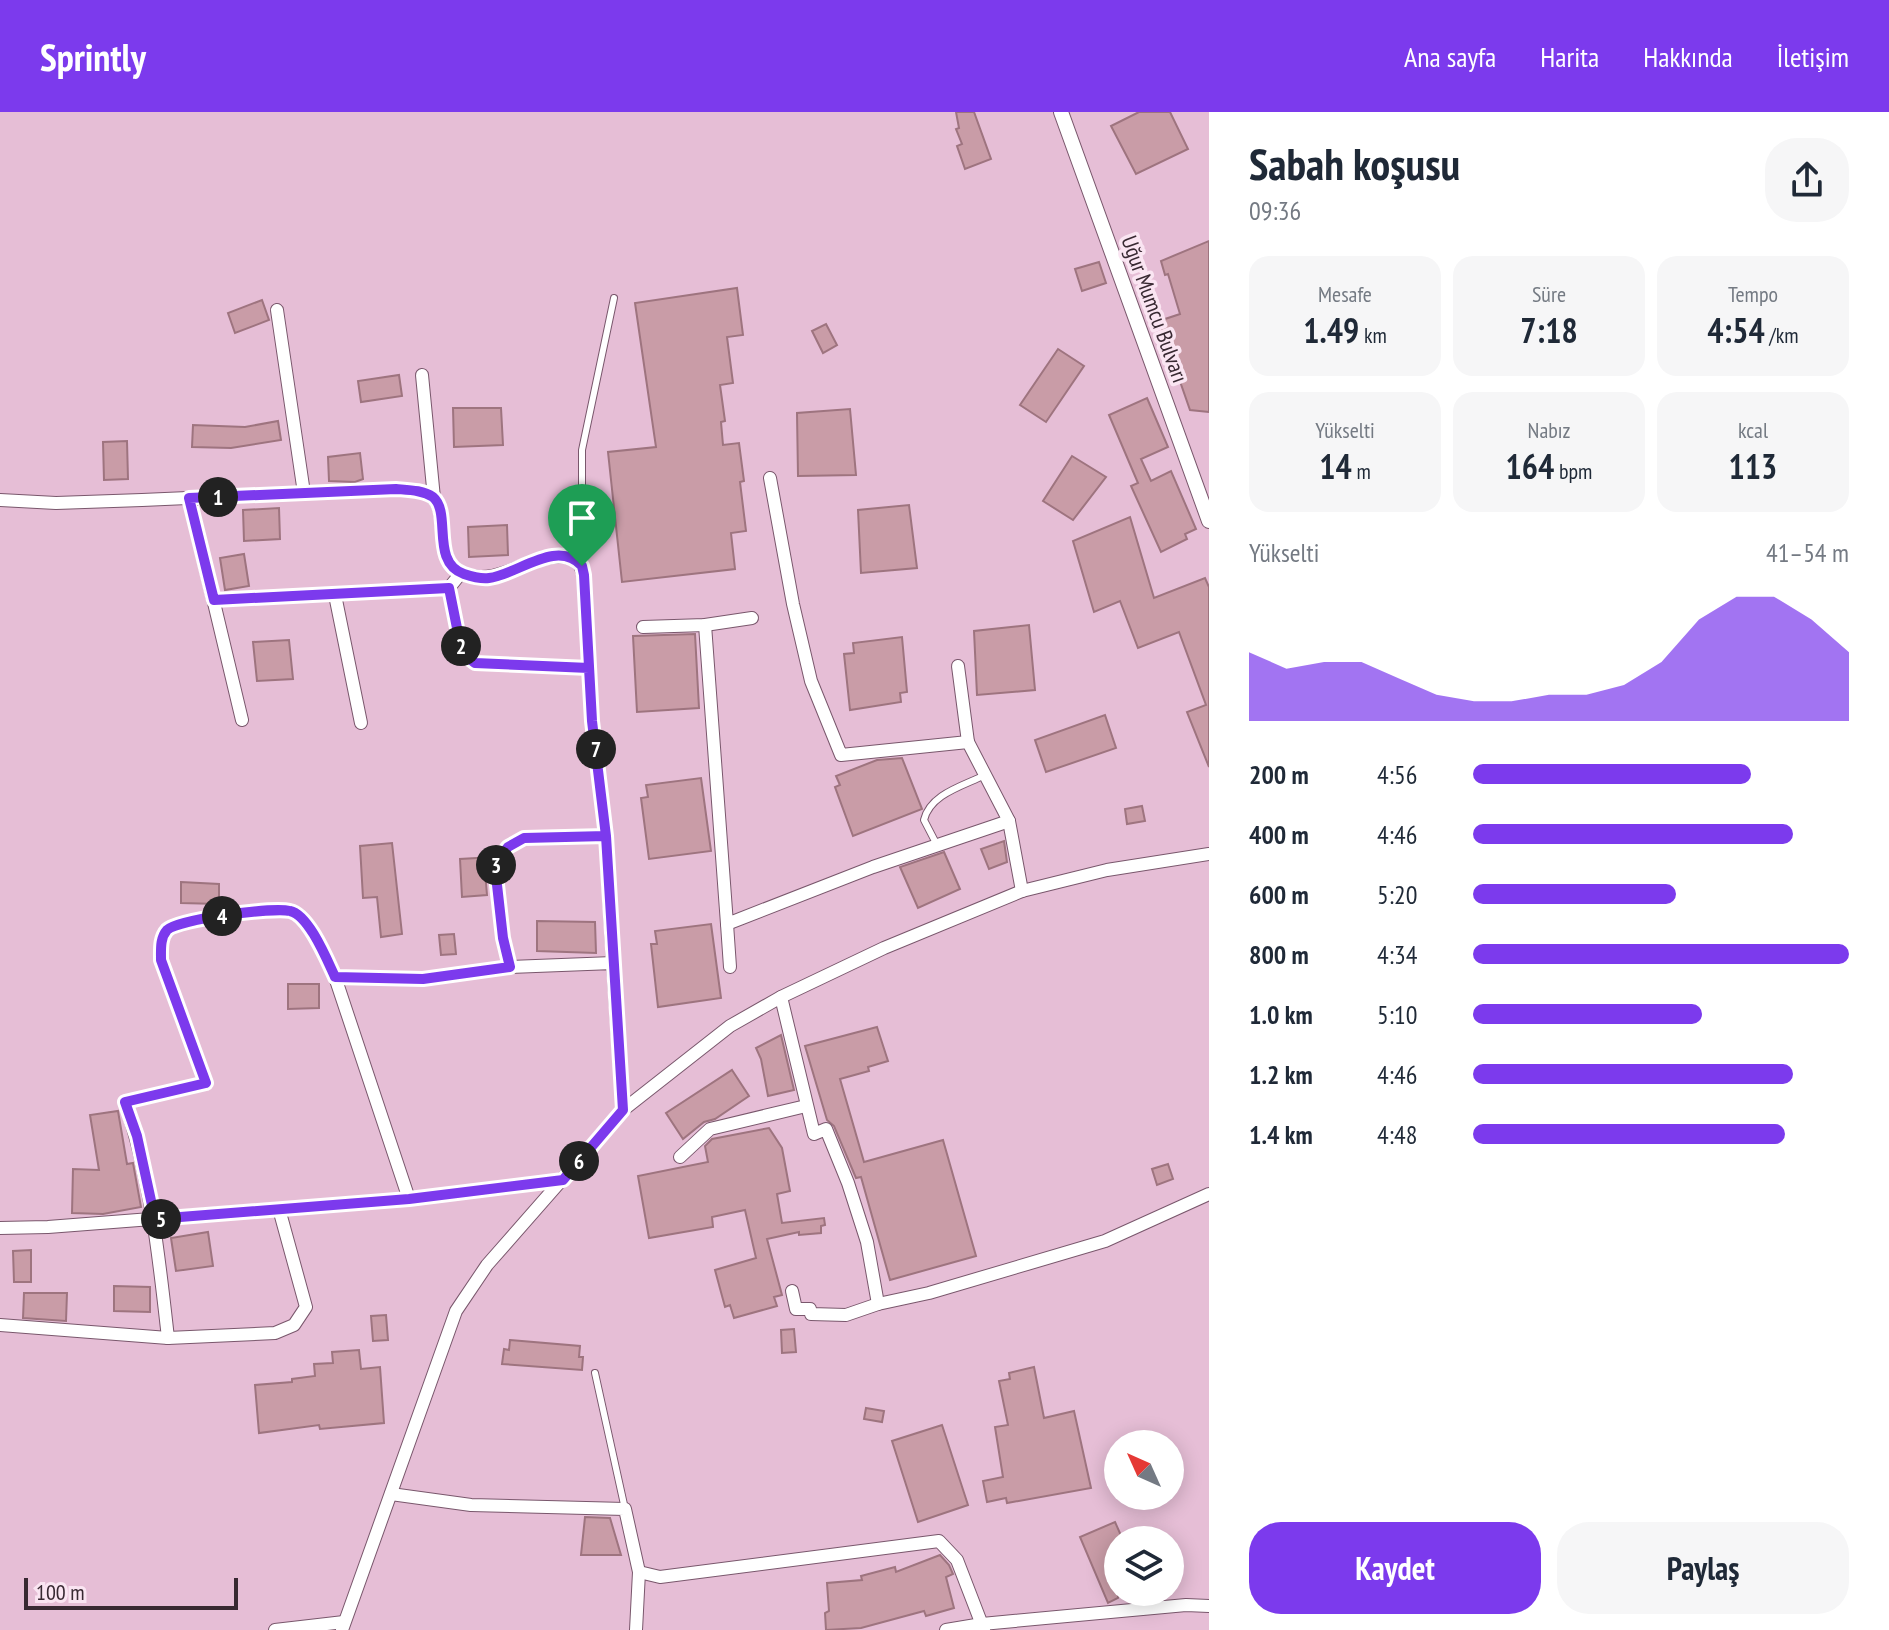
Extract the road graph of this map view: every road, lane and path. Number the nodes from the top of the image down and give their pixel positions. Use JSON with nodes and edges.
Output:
{"nodes":[{"id":1,"x":1061,"y":112,"type":"edge"},
{"id":2,"x":614,"y":298,"type":"dead end"},
{"id":3,"x":277,"y":310,"type":"dead end"},
{"id":4,"x":422,"y":375,"type":"dead end"},
{"id":5,"x":770,"y":478,"type":"dead end"},
{"id":6,"x":304,"y":493,"type":"junction"},
{"id":7,"x":189,"y":498,"type":"junction"},
{"id":8,"x":434,"y":498,"type":"junction"},
{"id":9,"x":0,"y":500,"type":"edge"},
{"id":10,"x":1209,"y":521,"type":"edge"},
{"id":11,"x":582,"y":566,"type":"junction"},
{"id":12,"x":461,"y":573,"type":"junction"},
{"id":13,"x":449,"y":588,"type":"junction"},
{"id":14,"x":335,"y":595,"type":"junction"},
{"id":15,"x":214,"y":600,"type":"junction"},
{"id":16,"x":752,"y":618,"type":"dead end"},
{"id":17,"x":705,"y":625,"type":"junction"},
{"id":18,"x":643,"y":627,"type":"dead end"},
{"id":19,"x":958,"y":666,"type":"dead end"},
{"id":20,"x":589,"y":668,"type":"junction"},
{"id":21,"x":242,"y":720,"type":"dead end"},
{"id":22,"x":361,"y":723,"type":"dead end"},
{"id":23,"x":968,"y":742,"type":"junction"},
{"id":24,"x":985,"y":775,"type":"junction"},
{"id":25,"x":1009,"y":821,"type":"junction"},
{"id":26,"x":606,"y":836,"type":"junction"},
{"id":27,"x":937,"y":845,"type":"junction"},
{"id":28,"x":1209,"y":854,"type":"edge"},
{"id":29,"x":1022,"y":891,"type":"junction"},
{"id":30,"x":727,"y":924,"type":"junction"},
{"id":31,"x":613,"y":963,"type":"junction"},
{"id":32,"x":510,"y":967,"type":"junction"},
{"id":33,"x":730,"y":967,"type":"dead end"},
{"id":34,"x":335,"y":977,"type":"junction"},
{"id":35,"x":781,"y":997,"type":"junction"},
{"id":36,"x":806,"y":1106,"type":"junction"},
{"id":37,"x":623,"y":1110,"type":"junction"},
{"id":38,"x":680,"y":1157,"type":"dead end"},
{"id":39,"x":563,"y":1180,"type":"junction"},
{"id":40,"x":1209,"y":1194,"type":"edge"},
{"id":41,"x":409,"y":1199,"type":"junction"},
{"id":42,"x":279,"y":1209,"type":"junction"},
{"id":43,"x":155,"y":1219,"type":"junction"},
{"id":44,"x":0,"y":1228,"type":"edge"},
{"id":45,"x":792,"y":1291,"type":"dead end"},
{"id":46,"x":878,"y":1304,"type":"junction"},
{"id":47,"x":0,"y":1325,"type":"edge"},
{"id":48,"x":168,"y":1338,"type":"junction"},
{"id":49,"x":595,"y":1373,"type":"dead end"},
{"id":50,"x":391,"y":1494,"type":"junction"},
{"id":51,"x":625,"y":1509,"type":"junction"},
{"id":52,"x":639,"y":1572,"type":"junction"},
{"id":53,"x":1209,"y":1606,"type":"edge"},
{"id":54,"x":343,"y":1626,"type":"edge"},
{"id":55,"x":983,"y":1627,"type":"edge"},
{"id":56,"x":275,"y":1630,"type":"edge"},
{"id":57,"x":636,"y":1630,"type":"edge"},
{"id":58,"x":946,"y":1630,"type":"edge"}],
"edges":[{"from":1,"to":10,"type":"street","name":"Uğur Mumcu Bulvarı"},
{"from":2,"to":11,"type":"lane"},
{"from":3,"to":6,"type":"street"},
{"from":4,"to":8,"type":"street"},
{"from":5,"to":23,"type":"street"},
{"from":6,"to":7,"type":"street"},
{"from":6,"to":8,"type":"street"},
{"from":7,"to":9,"type":"street"},
{"from":7,"to":15,"type":"street"},
{"from":8,"to":12,"type":"street"},
{"from":11,"to":12,"type":"street"},
{"from":11,"to":20,"type":"street"},
{"from":12,"to":13,"type":"street"},
{"from":13,"to":14,"type":"street"},
{"from":13,"to":20,"type":"street"},
{"from":14,"to":15,"type":"street"},
{"from":14,"to":22,"type":"street"},
{"from":15,"to":21,"type":"street"},
{"from":16,"to":17,"type":"street"},
{"from":17,"to":18,"type":"street"},
{"from":17,"to":30,"type":"street"},
{"from":19,"to":23,"type":"street"},
{"from":20,"to":26,"type":"street"},
{"from":23,"to":24,"type":"street"},
{"from":24,"to":25,"type":"street"},
{"from":24,"to":27,"type":"lane"},
{"from":25,"to":27,"type":"street"},
{"from":25,"to":29,"type":"street"},
{"from":26,"to":31,"type":"street"},
{"from":26,"to":32,"type":"lane"},
{"from":27,"to":30,"type":"street"},
{"from":28,"to":29,"type":"street"},
{"from":29,"to":35,"type":"street"},
{"from":30,"to":33,"type":"street"},
{"from":31,"to":32,"type":"street"},
{"from":31,"to":37,"type":"street"},
{"from":32,"to":34,"type":"street"},
{"from":34,"to":41,"type":"street"},
{"from":34,"to":43,"type":"street"},
{"from":35,"to":36,"type":"street"},
{"from":35,"to":37,"type":"street"},
{"from":36,"to":38,"type":"street"},
{"from":36,"to":46,"type":"street"},
{"from":37,"to":39,"type":"street"},
{"from":39,"to":41,"type":"street"},
{"from":39,"to":50,"type":"street"},
{"from":40,"to":46,"type":"street"},
{"from":41,"to":42,"type":"street"},
{"from":42,"to":43,"type":"street"},
{"from":42,"to":48,"type":"street"},
{"from":43,"to":44,"type":"street"},
{"from":43,"to":48,"type":"street"},
{"from":45,"to":46,"type":"street"},
{"from":47,"to":48,"type":"street"},
{"from":49,"to":51,"type":"lane"},
{"from":50,"to":51,"type":"street"},
{"from":50,"to":54,"type":"street"},
{"from":51,"to":52,"type":"street"},
{"from":52,"to":55,"type":"street"},
{"from":52,"to":57,"type":"street"},
{"from":53,"to":55,"type":"street"},
{"from":54,"to":56,"type":"street"},
{"from":55,"to":58,"type":"street"}]}
